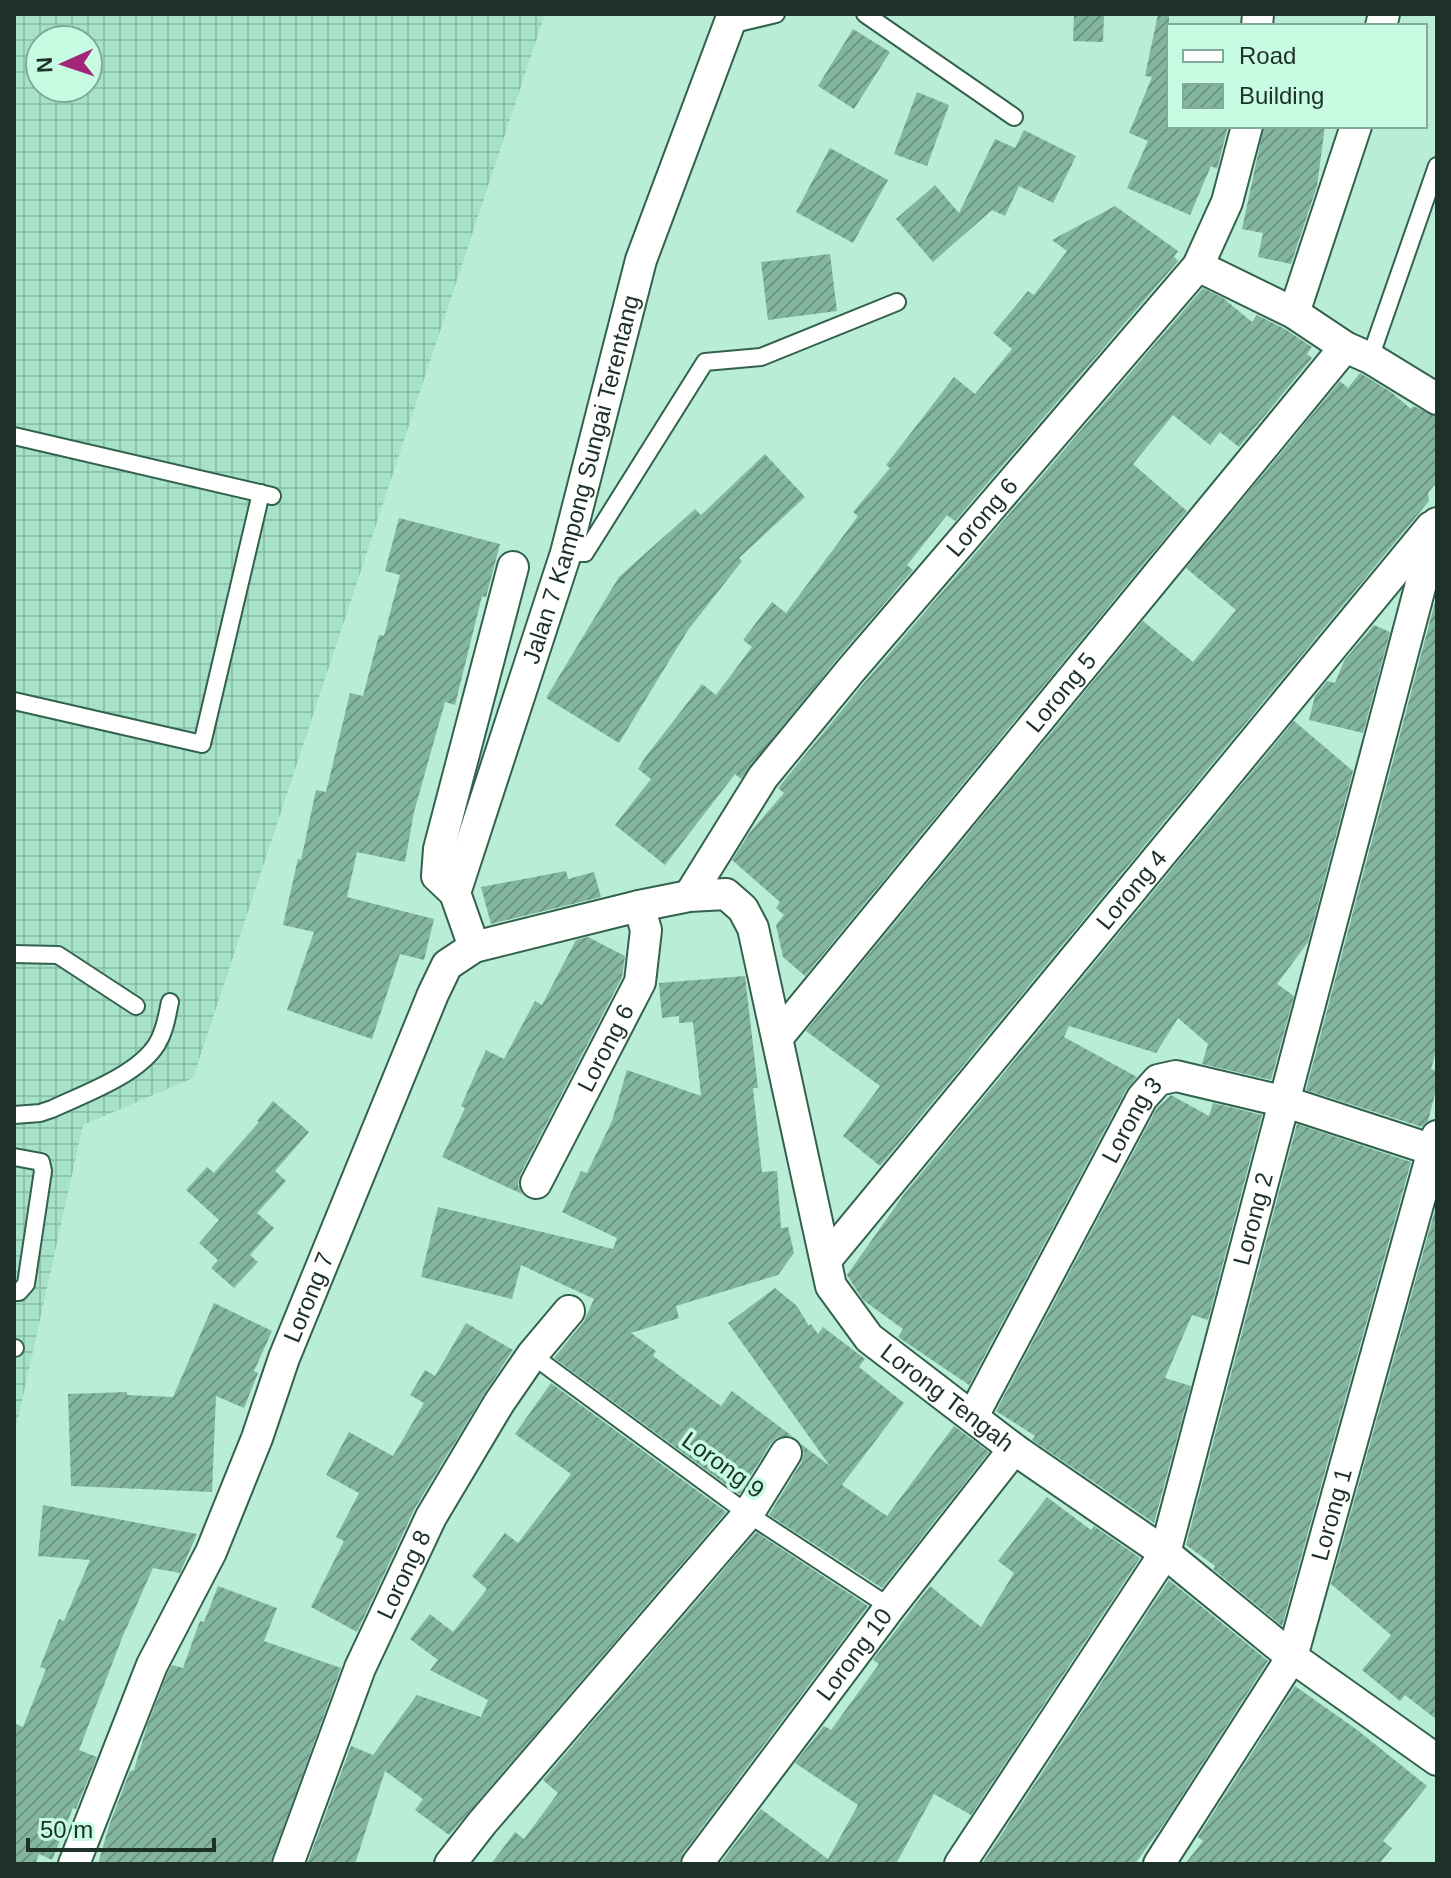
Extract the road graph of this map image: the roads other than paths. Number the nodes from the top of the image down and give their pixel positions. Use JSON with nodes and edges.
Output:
{"nodes":[{"id":1,"x":776,"y":14,"type":"edge"},
{"id":2,"x":865,"y":14,"type":"edge"},
{"id":3,"x":732,"y":19,"type":"edge"},
{"id":4,"x":1014,"y":117,"type":"dead end"},
{"id":5,"x":1246,"y":128,"type":"edge"},
{"id":6,"x":1355,"y":128,"type":"edge"},
{"id":7,"x":1437,"y":166,"type":"edge"},
{"id":8,"x":1198,"y":266,"type":"junction"},
{"id":9,"x":897,"y":302,"type":"dead end"},
{"id":10,"x":1294,"y":313,"type":"junction"},
{"id":11,"x":1358,"y":352,"type":"junction"},
{"id":12,"x":1437,"y":399,"type":"edge"},
{"id":13,"x":14,"y":436,"type":"edge"},
{"id":14,"x":1437,"y":522,"type":"edge"},
{"id":15,"x":566,"y":553,"type":"junction"},
{"id":16,"x":513,"y":567,"type":"dead end"},
{"id":17,"x":14,"y":701,"type":"edge"},
{"id":18,"x":455,"y":893,"type":"junction"},
{"id":19,"x":689,"y":896,"type":"junction"},
{"id":20,"x":639,"y":906,"type":"junction"},
{"id":21,"x":474,"y":947,"type":"junction"},
{"id":22,"x":14,"y":954,"type":"edge"},
{"id":23,"x":170,"y":1002,"type":"dead end"},
{"id":24,"x":136,"y":1006,"type":"dead end"},
{"id":25,"x":778,"y":1037,"type":"junction"},
{"id":26,"x":1286,"y":1102,"type":"junction"},
{"id":27,"x":14,"y":1115,"type":"edge"},
{"id":28,"x":1435,"y":1143,"type":"edge"},
{"id":29,"x":14,"y":1157,"type":"edge"},
{"id":30,"x":536,"y":1183,"type":"dead end"},
{"id":31,"x":826,"y":1260,"type":"junction"},
{"id":32,"x":14,"y":1292,"type":"edge"},
{"id":33,"x":569,"y":1311,"type":"dead end"},
{"id":34,"x":532,"y":1355,"type":"junction"},
{"id":35,"x":973,"y":1416,"type":"junction"},
{"id":36,"x":1014,"y":1449,"type":"junction"},
{"id":37,"x":786,"y":1453,"type":"dead end"},
{"id":38,"x":748,"y":1514,"type":"junction"},
{"id":39,"x":1165,"y":1553,"type":"junction"},
{"id":40,"x":890,"y":1607,"type":"junction"},
{"id":41,"x":1292,"y":1657,"type":"junction"},
{"id":42,"x":1437,"y":1760,"type":"edge"},
{"id":43,"x":74,"y":1864,"type":"edge"},
{"id":44,"x":288,"y":1864,"type":"edge"},
{"id":45,"x":450,"y":1864,"type":"edge"},
{"id":46,"x":697,"y":1864,"type":"edge"},
{"id":47,"x":960,"y":1864,"type":"edge"},
{"id":48,"x":1159,"y":1864,"type":"edge"}],
"edges":[{"from":1,"to":3,"type":"lane"},
{"from":2,"to":4,"type":"lane"},
{"from":3,"to":15,"type":"street","name":"Jalan 7 Kampong Sungai Terentang"},
{"from":5,"to":8,"type":"street","name":"Lorong 6"},
{"from":6,"to":10,"type":"street"},
{"from":7,"to":11,"type":"lane"},
{"from":8,"to":10,"type":"street"},
{"from":8,"to":19,"type":"street","name":"Lorong 6"},
{"from":9,"to":15,"type":"lane"},
{"from":10,"to":11,"type":"street"},
{"from":11,"to":12,"type":"street"},
{"from":11,"to":25,"type":"street","name":"Lorong 5"},
{"from":13,"to":17,"type":"lane"},
{"from":14,"to":26,"type":"street","name":"Lorong 2"},
{"from":14,"to":31,"type":"street","name":"Lorong 4"},
{"from":15,"to":18,"type":"street","name":"Jalan 7 Kampong Sungai Terentang"},
{"from":16,"to":18,"type":"street"},
{"from":18,"to":21,"type":"street"},
{"from":19,"to":20,"type":"street","name":"Lorong 7"},
{"from":19,"to":25,"type":"street","name":"Lorong Tengah"},
{"from":20,"to":21,"type":"street","name":"Lorong 7"},
{"from":20,"to":30,"type":"street","name":"Lorong 6"},
{"from":21,"to":43,"type":"street","name":"Lorong 7"},
{"from":22,"to":24,"type":"lane"},
{"from":23,"to":27,"type":"lane"},
{"from":25,"to":31,"type":"street","name":"Lorong Tengah"},
{"from":26,"to":28,"type":"street","name":"Lorong 3"},
{"from":26,"to":35,"type":"street","name":"Lorong 3"},
{"from":26,"to":39,"type":"street","name":"Lorong 2"},
{"from":28,"to":41,"type":"street","name":"Lorong 1"},
{"from":29,"to":32,"type":"lane"},
{"from":31,"to":35,"type":"street","name":"Lorong Tengah"},
{"from":33,"to":34,"type":"street","name":"Lorong 8"},
{"from":34,"to":38,"type":"lane","name":"Lorong 9"},
{"from":34,"to":44,"type":"street","name":"Lorong 8"},
{"from":35,"to":36,"type":"street","name":"Lorong Tengah"},
{"from":36,"to":39,"type":"street","name":"Lorong Tengah"},
{"from":36,"to":40,"type":"street","name":"Lorong 10"},
{"from":37,"to":38,"type":"street"},
{"from":38,"to":40,"type":"lane","name":"Lorong 9"},
{"from":38,"to":45,"type":"street"},
{"from":39,"to":41,"type":"street","name":"Lorong Tengah"},
{"from":39,"to":47,"type":"street","name":"Lorong 2"},
{"from":40,"to":46,"type":"street","name":"Lorong 10"},
{"from":41,"to":42,"type":"street","name":"Lorong Tengah"},
{"from":41,"to":48,"type":"street","name":"Lorong 1"}]}
